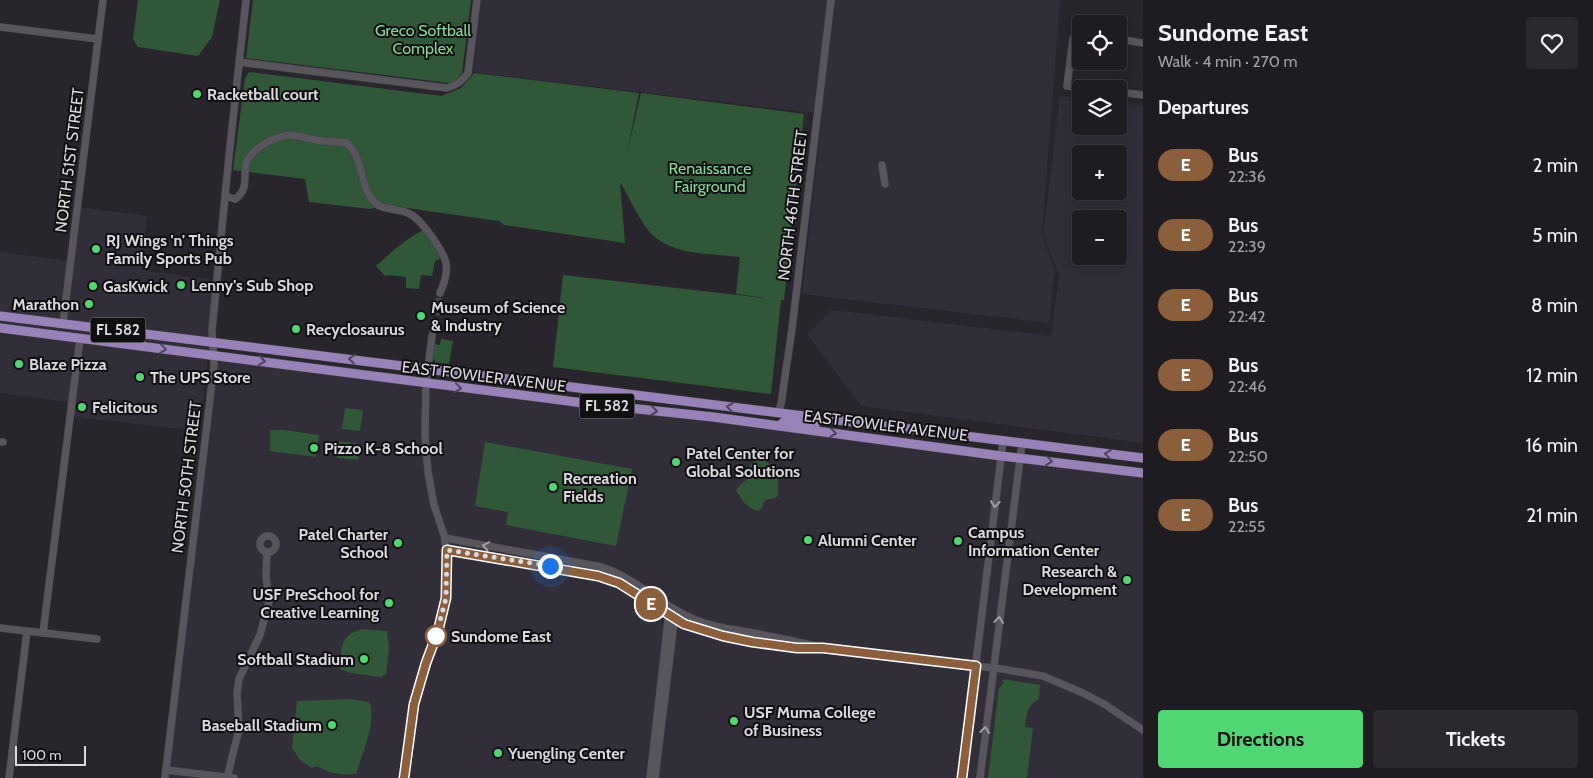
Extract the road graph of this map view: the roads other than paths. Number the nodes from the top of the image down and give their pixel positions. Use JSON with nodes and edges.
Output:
{"nodes":[{"id":1,"x":103,"y":0,"type":"edge"},
{"id":2,"x":246,"y":0,"type":"edge"},
{"id":3,"x":477,"y":0,"type":"edge"},
{"id":4,"x":831,"y":0,"type":"edge"},
{"id":5,"x":0,"y":27,"type":"edge"},
{"id":6,"x":98,"y":39,"type":"junction"},
{"id":7,"x":1127,"y":40,"type":"edge"},
{"id":8,"x":1143,"y":42,"type":"edge"},
{"id":9,"x":1072,"y":47,"type":"edge"},
{"id":10,"x":239,"y":62,"type":"junction"},
{"id":11,"x":1072,"y":87,"type":"edge"},
{"id":12,"x":1127,"y":93,"type":"edge"},
{"id":13,"x":1143,"y":95,"type":"edge"},
{"id":14,"x":882,"y":165,"type":"dead end"},
{"id":15,"x":885,"y":184,"type":"dead end"},
{"id":16,"x":225,"y":196,"type":"junction"},
{"id":17,"x":440,"y":293,"type":"tunnel mouth"},
{"id":18,"x":0,"y":316,"type":"edge"},
{"id":19,"x":0,"y":323,"type":"edge"},
{"id":20,"x":63,"y":323,"type":"junction"},
{"id":21,"x":0,"y":328,"type":"edge"},
{"id":22,"x":166,"y":336,"type":"junction"},
{"id":23,"x":432,"y":336,"type":"tunnel mouth"},
{"id":24,"x":80,"y":338,"type":"junction"},
{"id":25,"x":212,"y":342,"type":"junction"},
{"id":26,"x":214,"y":355,"type":"junction"},
{"id":27,"x":428,"y":369,"type":"junction"},
{"id":28,"x":426,"y":384,"type":"junction"},
{"id":29,"x":778,"y":413,"type":"junction"},
{"id":30,"x":713,"y":417,"type":"junction"},
{"id":31,"x":856,"y":422,"type":"junction"},
{"id":32,"x":779,"y":426,"type":"junction"},
{"id":33,"x":1003,"y":441,"type":"junction"},
{"id":34,"x":1022,"y":443,"type":"junction"},
{"id":35,"x":1001,"y":456,"type":"junction"},
{"id":36,"x":1020,"y":458,"type":"junction"},
{"id":37,"x":1143,"y":458,"type":"edge"},
{"id":38,"x":1143,"y":473,"type":"edge"},
{"id":39,"x":445,"y":538,"type":"junction"},
{"id":40,"x":447,"y":550,"type":"junction"},
{"id":41,"x":267,"y":552,"type":"dead end"},
{"id":42,"x":672,"y":608,"type":"junction"},
{"id":43,"x":672,"y":617,"type":"junction"},
{"id":44,"x":0,"y":628,"type":"edge"},
{"id":45,"x":27,"y":631,"type":"junction"},
{"id":46,"x":43,"y":633,"type":"junction"},
{"id":47,"x":97,"y":639,"type":"dead end"},
{"id":48,"x":823,"y":648,"type":"junction"},
{"id":49,"x":976,"y":666,"type":"junction"},
{"id":50,"x":992,"y":668,"type":"junction"},
{"id":51,"x":1143,"y":730,"type":"edge"},
{"id":52,"x":166,"y":770,"type":"junction"},
{"id":53,"x":9,"y":778,"type":"edge"},
{"id":54,"x":165,"y":778,"type":"edge"},
{"id":55,"x":229,"y":778,"type":"edge"},
{"id":56,"x":404,"y":778,"type":"edge"},
{"id":57,"x":650,"y":778,"type":"edge"},
{"id":58,"x":656,"y":778,"type":"edge"},
{"id":59,"x":962,"y":778,"type":"edge"},
{"id":60,"x":980,"y":778,"type":"edge"}],
"edges":[{"from":1,"to":6,"type":"street","name":"NORTH 51ST STREET"},
{"from":2,"to":10,"type":"street","name":"NORTH 50TH STREET"},
{"from":3,"to":10,"type":"street"},
{"from":4,"to":29,"type":"street","name":"NORTH 46TH STREET"},
{"from":5,"to":6,"type":"street"},
{"from":6,"to":20,"type":"street","name":"NORTH 51ST STREET"},
{"from":7,"to":8,"type":"street"},
{"from":9,"to":11,"type":"street"},
{"from":10,"to":16,"type":"street","name":"NORTH 50TH STREET"},
{"from":12,"to":13,"type":"street"},
{"from":14,"to":15,"type":"street"},
{"from":16,"to":17,"type":"street"},
{"from":16,"to":25,"type":"street","name":"NORTH 50TH STREET"},
{"from":18,"to":20,"type":"main road","name":"EAST FOWLER AVENUE","number":"FL 582"},
{"from":19,"to":20,"type":"main road"},
{"from":20,"to":22,"type":"main road","name":"EAST FOWLER AVENUE","number":"FL 582"},
{"from":21,"to":24,"type":"main road","name":"EAST FOWLER AVENUE","number":"FL 582"},
{"from":22,"to":24,"type":"main road"},
{"from":22,"to":25,"type":"main road","name":"EAST FOWLER AVENUE","number":"FL 582"},
{"from":23,"to":27,"type":"street"},
{"from":24,"to":26,"type":"main road","name":"EAST FOWLER AVENUE","number":"FL 582","one_way":true},
{"from":24,"to":46,"type":"street"},
{"from":25,"to":26,"type":"street","name":"NORTH 50TH STREET"},
{"from":27,"to":25,"type":"main road","name":"EAST FOWLER AVENUE","number":"FL 582","one_way":true},
{"from":26,"to":28,"type":"main road","name":"EAST FOWLER AVENUE","number":"FL 582","one_way":true},
{"from":26,"to":52,"type":"street","name":"NORTH 50TH STREET"},
{"from":27,"to":28,"type":"street"},
{"from":29,"to":27,"type":"main road","name":"EAST FOWLER AVENUE","number":"FL 582","one_way":true},
{"from":28,"to":30,"type":"main road","name":"EAST FOWLER AVENUE","number":"FL 582","one_way":true},
{"from":28,"to":39,"type":"street"},
{"from":29,"to":30,"type":"main road"},
{"from":29,"to":31,"type":"main road","name":"EAST FOWLER AVENUE","number":"FL 582"},
{"from":30,"to":32,"type":"main road","name":"EAST FOWLER AVENUE","number":"FL 582"},
{"from":31,"to":32,"type":"main road"},
{"from":31,"to":33,"type":"main road","name":"EAST FOWLER AVENUE","number":"FL 582"},
{"from":32,"to":35,"type":"main road","name":"EAST FOWLER AVENUE","number":"FL 582","one_way":true},
{"from":33,"to":34,"type":"main road","name":"EAST FOWLER AVENUE","number":"FL 582"},
{"from":33,"to":35,"type":"street"},
{"from":34,"to":36,"type":"street"},
{"from":37,"to":34,"type":"main road","name":"EAST FOWLER AVENUE","number":"FL 582","one_way":true},
{"from":35,"to":36,"type":"main road","name":"EAST FOWLER AVENUE","number":"FL 582"},
{"from":35,"to":49,"type":"street","one_way":true},
{"from":36,"to":38,"type":"main road","name":"EAST FOWLER AVENUE","number":"FL 582","one_way":true},
{"from":50,"to":36,"type":"street","one_way":true},
{"from":39,"to":40,"type":"street"},
{"from":42,"to":39,"type":"street","one_way":true},
{"from":40,"to":43,"type":"street"},
{"from":40,"to":56,"type":"street"},
{"from":41,"to":55,"type":"street"},
{"from":42,"to":43,"type":"street"},
{"from":42,"to":48,"type":"street"},
{"from":43,"to":48,"type":"street"},
{"from":43,"to":57,"type":"street"},
{"from":43,"to":58,"type":"street"},
{"from":44,"to":45,"type":"street"},
{"from":45,"to":46,"type":"street"},
{"from":45,"to":53,"type":"street"},
{"from":46,"to":47,"type":"street"},
{"from":48,"to":49,"type":"street"},
{"from":49,"to":50,"type":"street"},
{"from":49,"to":59,"type":"street"},
{"from":50,"to":51,"type":"street"},
{"from":60,"to":50,"type":"street","one_way":true},
{"from":52,"to":54,"type":"street","name":"NORTH 50TH STREET"},
{"from":52,"to":55,"type":"street"}]}
